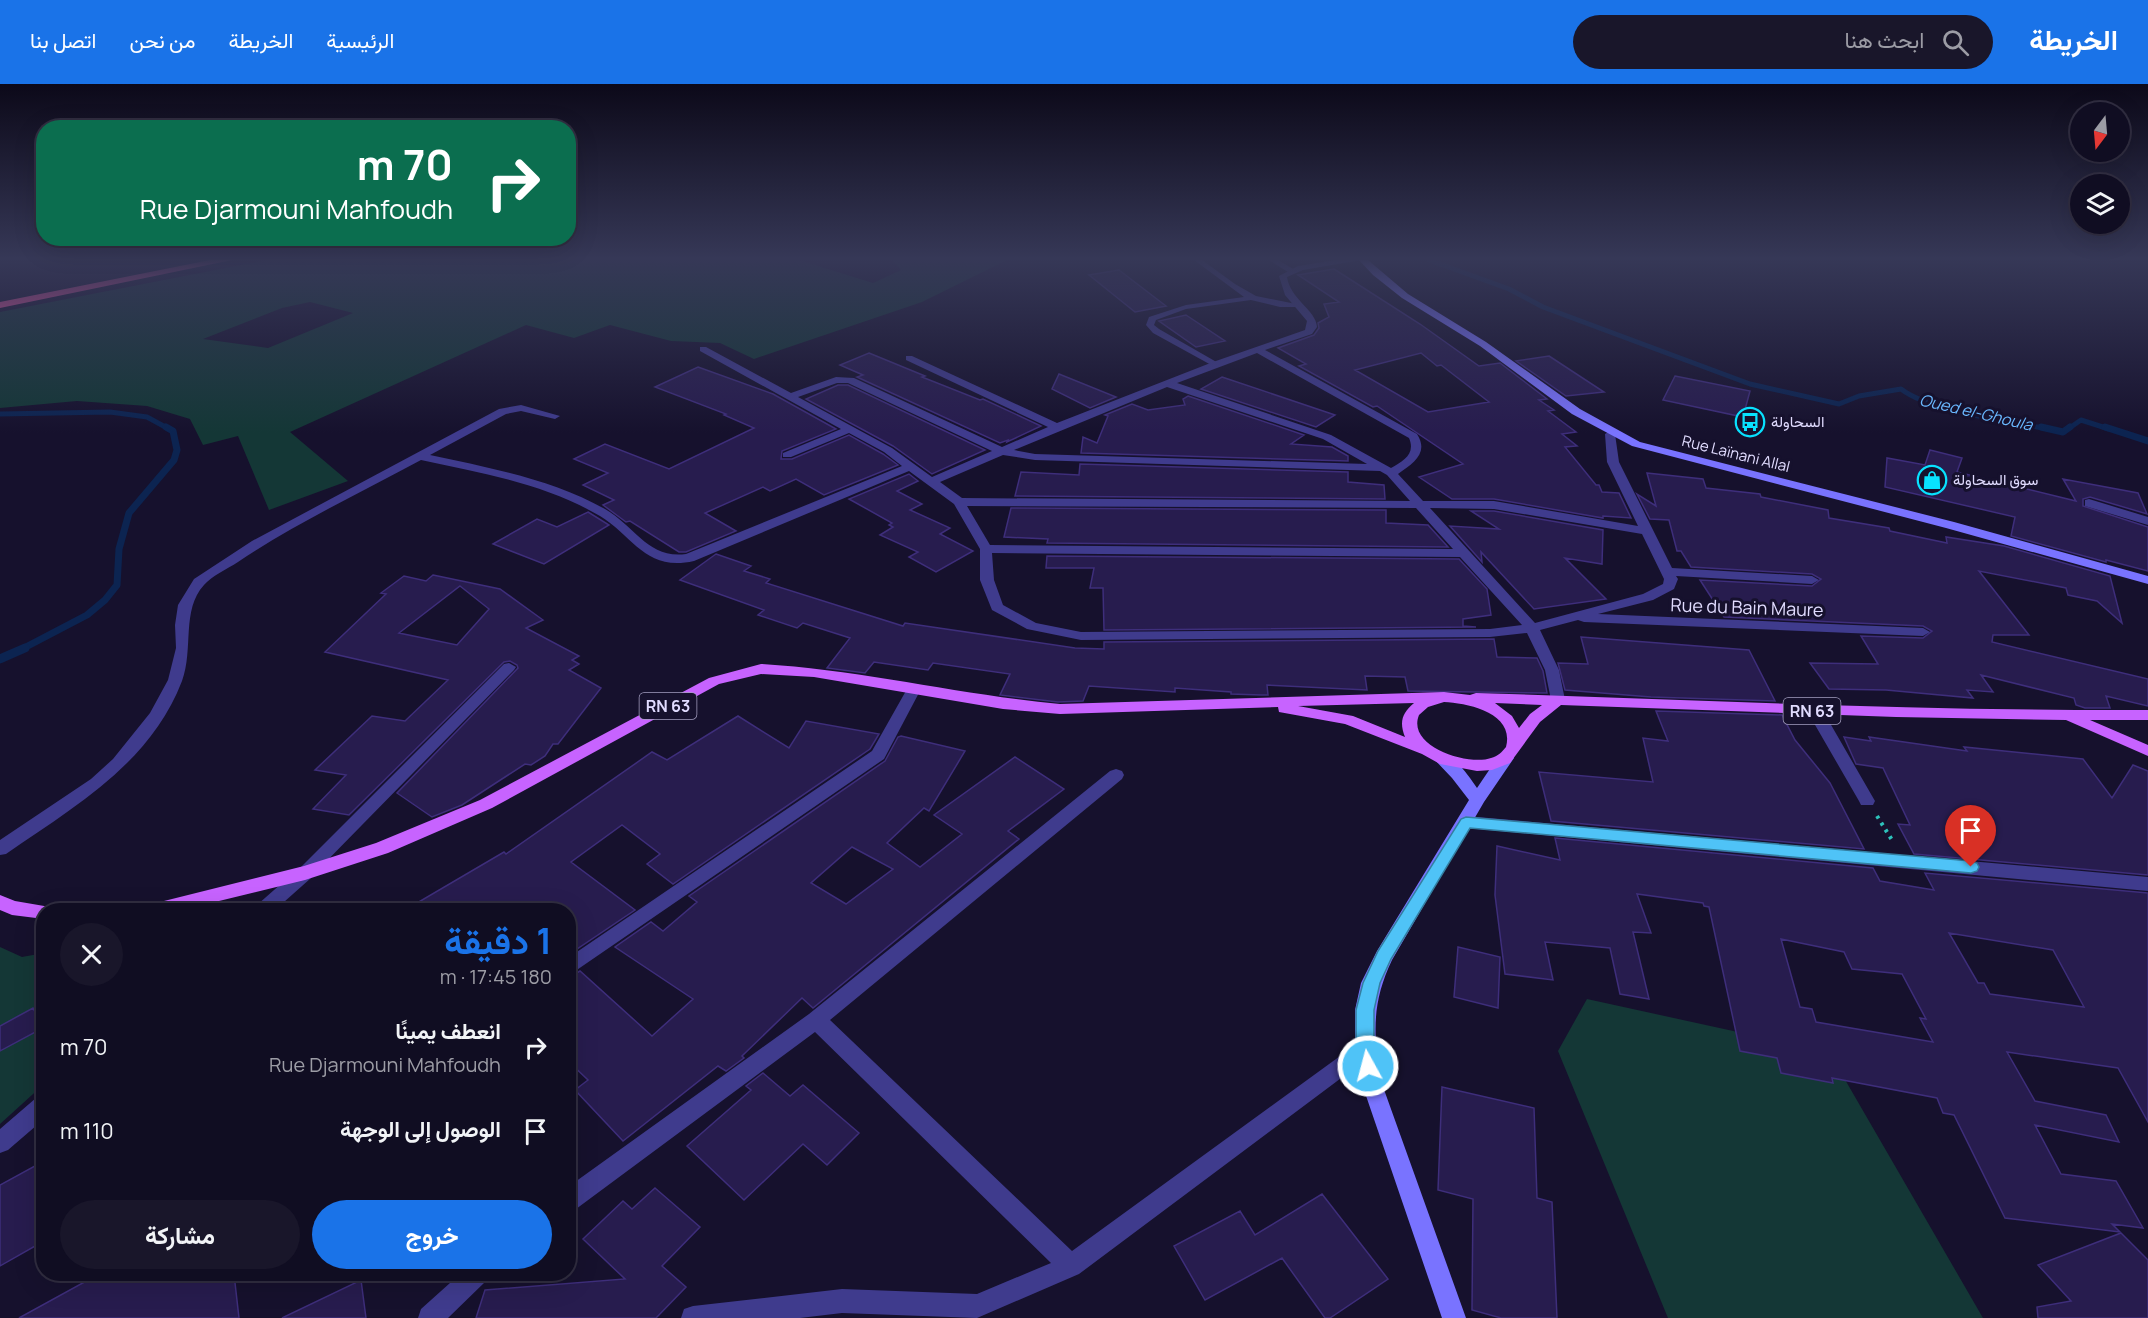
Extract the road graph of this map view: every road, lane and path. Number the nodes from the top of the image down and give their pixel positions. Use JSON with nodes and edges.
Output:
{"nodes":[{"id":1,"x":1155,"y":318,"type":"edge"},
{"id":2,"x":1309,"y":318,"type":"edge"},
{"id":3,"x":1440,"y":318,"type":"edge"},
{"id":4,"x":703,"y":349,"type":"dead end"},
{"id":5,"x":1258,"y":350,"type":"junction"},
{"id":6,"x":909,"y":358,"type":"dead end"},
{"id":7,"x":1216,"y":364,"type":"junction"},
{"id":8,"x":1169,"y":384,"type":"junction"},
{"id":9,"x":791,"y":396,"type":"junction"},
{"id":10,"x":555,"y":416,"type":"dead end"},
{"id":11,"x":1057,"y":428,"type":"junction"},
{"id":12,"x":850,"y":429,"type":"junction"},
{"id":13,"x":1610,"y":434,"type":"junction"},
{"id":14,"x":1001,"y":451,"type":"junction"},
{"id":15,"x":787,"y":455,"type":"dead end"},
{"id":16,"x":420,"y":456,"type":"junction"},
{"id":17,"x":911,"y":465,"type":"junction"},
{"id":18,"x":1388,"y":471,"type":"junction"},
{"id":19,"x":933,"y":481,"type":"junction"},
{"id":20,"x":959,"y":502,"type":"junction"},
{"id":21,"x":2090,"y":503,"type":"dead end"},
{"id":22,"x":1420,"y":504,"type":"junction"},
{"id":23,"x":2148,"y":521,"type":"edge"},
{"id":24,"x":1648,"y":531,"type":"junction"},
{"id":25,"x":987,"y":549,"type":"junction"},
{"id":26,"x":1464,"y":553,"type":"junction"},
{"id":27,"x":1670,"y":572,"type":"junction"},
{"id":28,"x":1812,"y":580,"type":"dead end"},
{"id":29,"x":2148,"y":580,"type":"edge"},
{"id":30,"x":1570,"y":618,"type":"junction"},
{"id":31,"x":1532,"y":628,"type":"junction"},
{"id":32,"x":1923,"y":632,"type":"dead end"},
{"id":33,"x":509,"y":667,"type":"dead end"},
{"id":34,"x":914,"y":689,"type":"junction"},
{"id":35,"x":1450,"y":697,"type":"junction"},
{"id":36,"x":1558,"y":700,"type":"junction"},
{"id":37,"x":1237,"y":703,"type":"junction"},
{"id":38,"x":1815,"y":711,"type":"junction"},
{"id":39,"x":2148,"y":715,"type":"edge"},
{"id":40,"x":2067,"y":716,"type":"junction"},
{"id":41,"x":1516,"y":743,"type":"junction"},
{"id":42,"x":2148,"y":751,"type":"edge"},
{"id":43,"x":1436,"y":756,"type":"junction"},
{"id":44,"x":1506,"y":758,"type":"junction"},
{"id":45,"x":1116,"y":775,"type":"dead end"},
{"id":46,"x":1477,"y":800,"type":"junction"},
{"id":47,"x":1867,"y":801,"type":"joint"},
{"id":48,"x":1466,"y":822,"type":"junction"},
{"id":49,"x":0,"y":849,"type":"edge"},
{"id":50,"x":1905,"y":861,"type":"junction"},
{"id":51,"x":305,"y":873,"type":"junction"},
{"id":52,"x":2148,"y":884,"type":"edge"},
{"id":53,"x":0,"y":902,"type":"edge"},
{"id":54,"x":184,"y":903,"type":"edge"},
{"id":55,"x":271,"y":903,"type":"edge"},
{"id":56,"x":36,"y":911,"type":"edge"},
{"id":57,"x":576,"y":963,"type":"edge"},
{"id":58,"x":816,"y":1020,"type":"junction"},
{"id":59,"x":1365,"y":1049,"type":"junction"},
{"id":60,"x":36,"y":1112,"type":"edge"},
{"id":61,"x":0,"y":1143,"type":"edge"},
{"id":62,"x":576,"y":1195,"type":"edge"},
{"id":63,"x":1071,"y":1266,"type":"junction"},
{"id":64,"x":469,"y":1281,"type":"edge"},
{"id":65,"x":969,"y":1312,"type":"edge"},
{"id":66,"x":429,"y":1318,"type":"edge"},
{"id":67,"x":693,"y":1318,"type":"edge"},
{"id":68,"x":1454,"y":1318,"type":"edge"}],
"edges":[{"from":1,"to":7,"type":"lane"},
{"from":2,"to":5,"type":"street"},
{"from":3,"to":13,"type":"main road","name":"Rue Laïnani Allal"},
{"from":4,"to":9,"type":"street"},
{"from":5,"to":7,"type":"street"},
{"from":5,"to":18,"type":"street"},
{"from":6,"to":11,"type":"street"},
{"from":7,"to":8,"type":"street"},
{"from":8,"to":11,"type":"street"},
{"from":8,"to":18,"type":"street"},
{"from":9,"to":12,"type":"street"},
{"from":9,"to":14,"type":"street"},
{"from":10,"to":16,"type":"street"},
{"from":11,"to":14,"type":"street"},
{"from":12,"to":15,"type":"street"},
{"from":12,"to":17,"type":"street"},
{"from":13,"to":24,"type":"street"},
{"from":13,"to":29,"type":"main road","name":"Rue Laïnani Allal"},
{"from":14,"to":18,"type":"street"},
{"from":14,"to":19,"type":"street"},
{"from":16,"to":17,"type":"street"},
{"from":16,"to":49,"type":"street"},
{"from":17,"to":19,"type":"street"},
{"from":18,"to":22,"type":"street"},
{"from":19,"to":20,"type":"street"},
{"from":20,"to":22,"type":"street"},
{"from":20,"to":25,"type":"street"},
{"from":21,"to":23,"type":"street"},
{"from":22,"to":24,"type":"street"},
{"from":22,"to":26,"type":"street"},
{"from":24,"to":27,"type":"street"},
{"from":25,"to":26,"type":"street"},
{"from":25,"to":31,"type":"street"},
{"from":26,"to":31,"type":"street"},
{"from":27,"to":28,"type":"street"},
{"from":27,"to":30,"type":"street"},
{"from":30,"to":31,"type":"street"},
{"from":30,"to":32,"type":"street","name":"Rue du Bain Maure"},
{"from":31,"to":36,"type":"street"},
{"from":33,"to":51,"type":"lane"},
{"from":34,"to":37,"type":"main road","number":"RN 63"},
{"from":34,"to":51,"type":"main road","number":"RN 63"},
{"from":34,"to":57,"type":"street"},
{"from":35,"to":36,"type":"main road","number":"RN 63"},
{"from":35,"to":37,"type":"main road","number":"RN 63"},
{"from":35,"to":41,"type":"main road","number":"RN 63"},
{"from":35,"to":43,"type":"main road","number":"RN 63"},
{"from":36,"to":38,"type":"main road","number":"RN 63"},
{"from":36,"to":41,"type":"main road"},
{"from":37,"to":43,"type":"main road","number":"RN 63"},
{"from":38,"to":40,"type":"main road","number":"RN 63"},
{"from":38,"to":47,"type":"street"},
{"from":39,"to":40,"type":"main road"},
{"from":40,"to":42,"type":"main road","number":"RN 63"},
{"from":41,"to":44,"type":"main road"},
{"from":43,"to":44,"type":"main road","number":"RN 63"},
{"from":43,"to":46,"type":"main road"},
{"from":44,"to":46,"type":"main road"},
{"from":45,"to":58,"type":"street"},
{"from":46,"to":48,"type":"main road"},
{"from":47,"to":50,"type":"path"},
{"from":48,"to":50,"type":"street"},
{"from":48,"to":59,"type":"main road"},
{"from":50,"to":52,"type":"street"},
{"from":51,"to":54,"type":"main road","number":"RN 63"},
{"from":51,"to":55,"type":"street"},
{"from":53,"to":56,"type":"main road"},
{"from":58,"to":62,"type":"street"},
{"from":58,"to":63,"type":"street"},
{"from":59,"to":63,"type":"street"},
{"from":59,"to":68,"type":"main road"},
{"from":60,"to":61,"type":"street"},
{"from":63,"to":65,"type":"street"},
{"from":64,"to":66,"type":"street"},
{"from":65,"to":67,"type":"street"}]}
